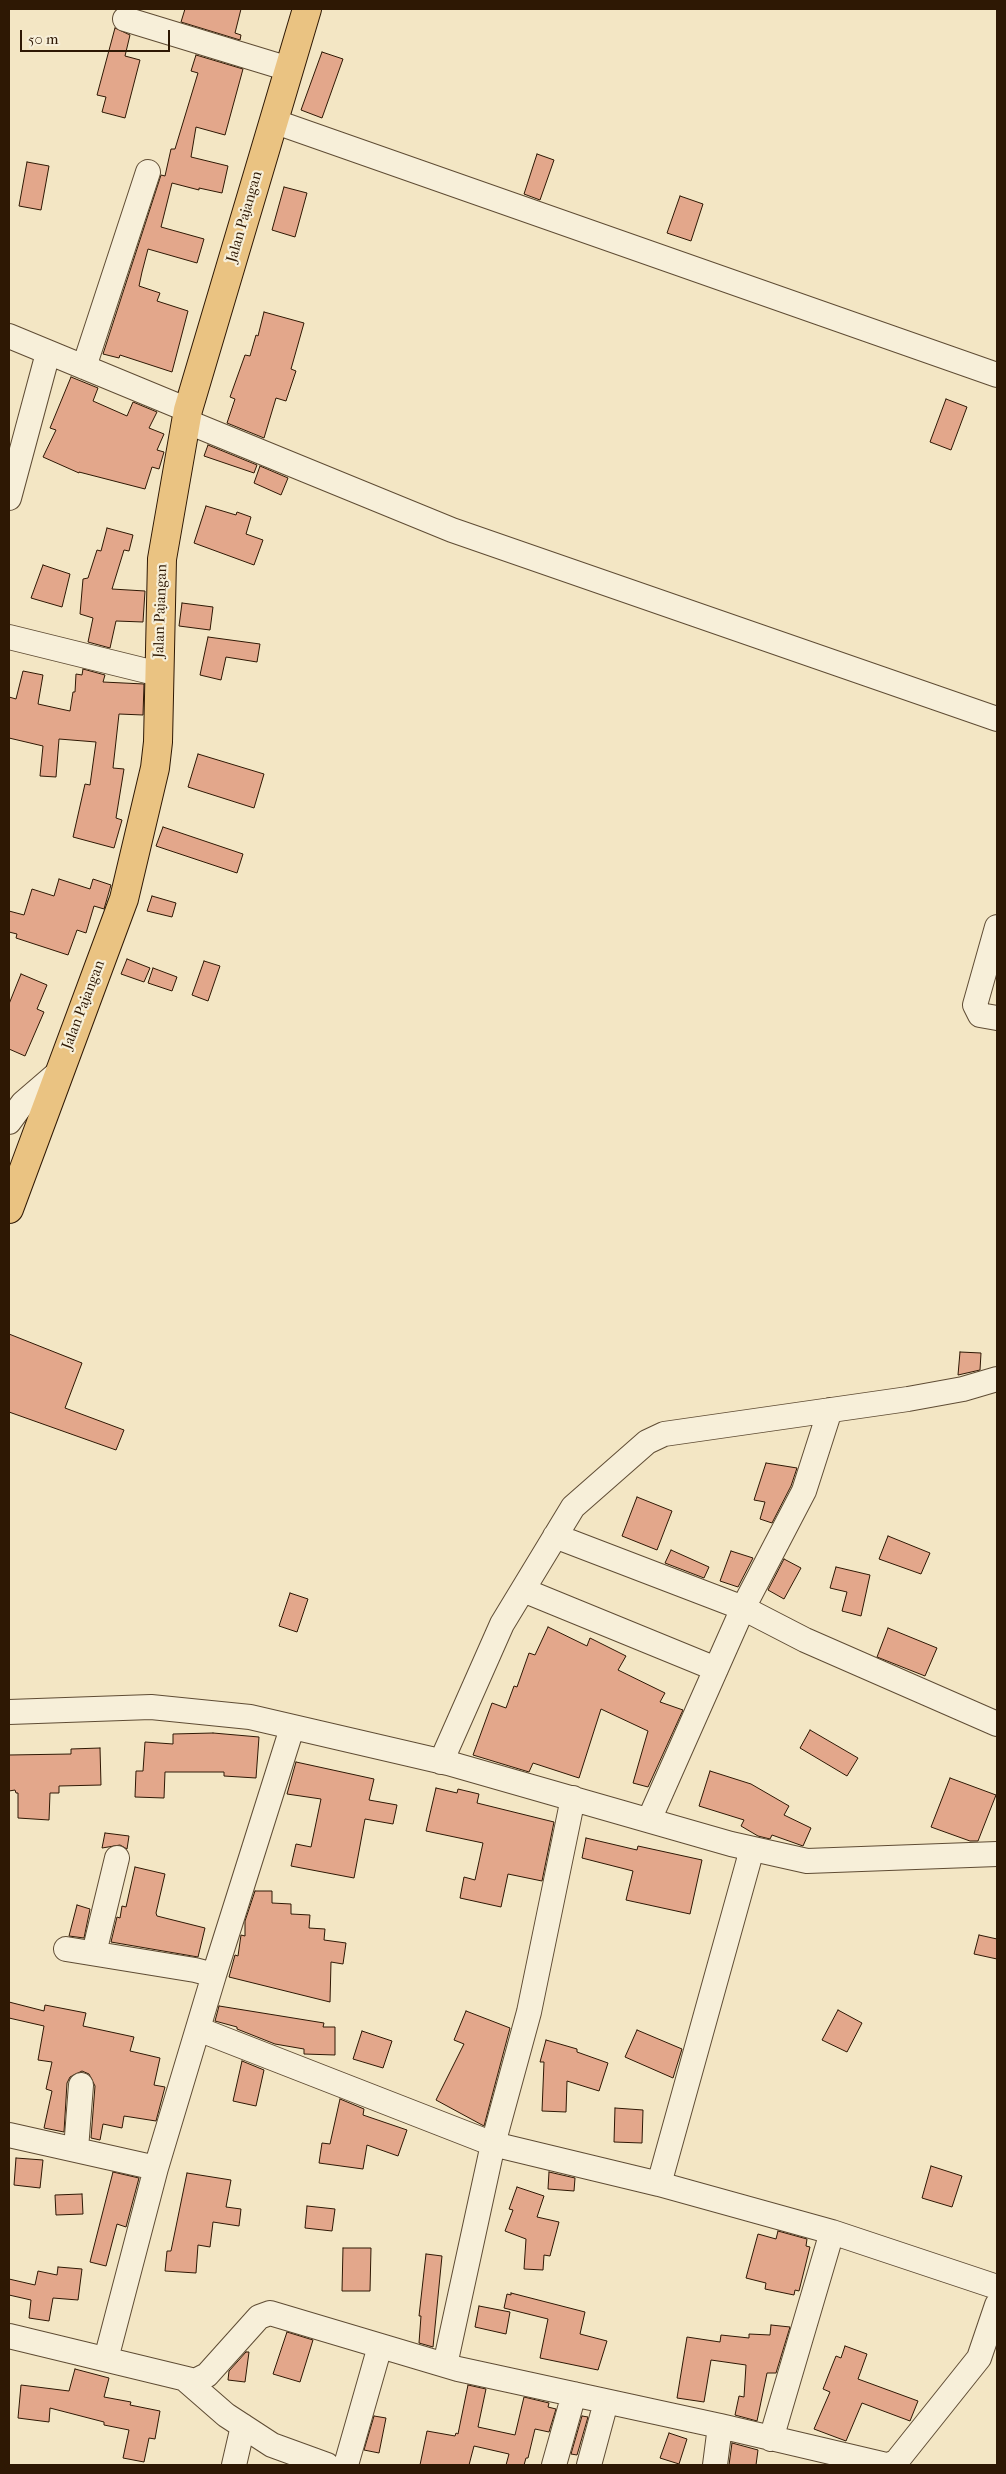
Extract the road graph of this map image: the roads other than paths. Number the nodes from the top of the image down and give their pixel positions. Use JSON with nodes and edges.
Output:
{"nodes":[{"id":1,"x":307,"y":9,"type":"edge"},
{"id":2,"x":125,"y":19,"type":"dead end"},
{"id":3,"x":289,"y":69,"type":"junction"},
{"id":4,"x":273,"y":121,"type":"junction"},
{"id":5,"x":148,"y":172,"type":"dead end"},
{"id":6,"x":9,"y":336,"type":"edge"},
{"id":7,"x":48,"y":353,"type":"junction"},
{"id":8,"x":84,"y":367,"type":"junction"},
{"id":9,"x":997,"y":374,"type":"edge"},
{"id":10,"x":188,"y":416,"type":"junction"},
{"id":11,"x":9,"y":498,"type":"edge"},
{"id":12,"x":9,"y":637,"type":"edge"},
{"id":13,"x":159,"y":674,"type":"junction"},
{"id":14,"x":997,"y":719,"type":"edge"},
{"id":15,"x":997,"y":927,"type":"edge"},
{"id":16,"x":997,"y":1018,"type":"edge"},
{"id":17,"x":59,"y":1072,"type":"junction"},
{"id":18,"x":9,"y":1122,"type":"edge"},
{"id":19,"x":9,"y":1209,"type":"edge"},
{"id":20,"x":997,"y":1379,"type":"edge"},
{"id":21,"x":830,"y":1410,"type":"junction"},
{"id":22,"x":555,"y":1536,"type":"junction"},
{"id":23,"x":523,"y":1590,"type":"junction"},
{"id":24,"x":743,"y":1608,"type":"junction"},
{"id":25,"x":716,"y":1669,"type":"junction"},
{"id":26,"x":9,"y":1712,"type":"edge"},
{"id":27,"x":997,"y":1724,"type":"edge"},
{"id":28,"x":292,"y":1728,"type":"junction"},
{"id":29,"x":441,"y":1762,"type":"junction"},
{"id":30,"x":573,"y":1798,"type":"junction"},
{"id":31,"x":649,"y":1820,"type":"junction"},
{"id":32,"x":752,"y":1849,"type":"junction"},
{"id":33,"x":997,"y":1854,"type":"edge"},
{"id":34,"x":117,"y":1858,"type":"dead end"},
{"id":35,"x":66,"y":1949,"type":"dead end"},
{"id":36,"x":94,"y":1953,"type":"junction"},
{"id":37,"x":214,"y":1975,"type":"junction"},
{"id":38,"x":198,"y":2029,"type":"junction"},
{"id":39,"x":81,"y":2085,"type":"dead end"},
{"id":40,"x":9,"y":2135,"type":"edge"},
{"id":41,"x":493,"y":2144,"type":"junction"},
{"id":42,"x":76,"y":2149,"type":"junction"},
{"id":43,"x":156,"y":2168,"type":"junction"},
{"id":44,"x":659,"y":2184,"type":"junction"},
{"id":45,"x":832,"y":2232,"type":"junction"},
{"id":46,"x":997,"y":2287,"type":"edge"},
{"id":47,"x":997,"y":2305,"type":"edge"},
{"id":48,"x":9,"y":2336,"type":"edge"},
{"id":49,"x":380,"y":2346,"type":"junction"},
{"id":50,"x":106,"y":2359,"type":"junction"},
{"id":51,"x":445,"y":2366,"type":"junction"},
{"id":52,"x":187,"y":2381,"type":"junction"},
{"id":53,"x":574,"y":2394,"type":"junction"},
{"id":54,"x":606,"y":2402,"type":"junction"},
{"id":55,"x":243,"y":2426,"type":"junction"},
{"id":56,"x":720,"y":2426,"type":"junction"},
{"id":57,"x":771,"y":2439,"type":"junction"},
{"id":58,"x":234,"y":2465,"type":"edge"},
{"id":59,"x":327,"y":2465,"type":"edge"},
{"id":60,"x":346,"y":2465,"type":"edge"},
{"id":61,"x":554,"y":2465,"type":"edge"},
{"id":62,"x":589,"y":2465,"type":"edge"},
{"id":63,"x":715,"y":2465,"type":"edge"},
{"id":64,"x":889,"y":2465,"type":"edge"}],
"edges":[{"from":1,"to":3,"type":"main road","name":"Jalan Pajangan"},
{"from":2,"to":3,"type":"street"},
{"from":3,"to":4,"type":"main road","name":"Jalan Pajangan"},
{"from":4,"to":9,"type":"street"},
{"from":4,"to":10,"type":"main road","name":"Jalan Pajangan"},
{"from":5,"to":8,"type":"street"},
{"from":6,"to":7,"type":"street"},
{"from":7,"to":8,"type":"street"},
{"from":7,"to":11,"type":"street"},
{"from":8,"to":10,"type":"street"},
{"from":10,"to":13,"type":"main road","name":"Jalan Pajangan"},
{"from":10,"to":14,"type":"street"},
{"from":12,"to":13,"type":"street"},
{"from":13,"to":17,"type":"main road","name":"Jalan Pajangan"},
{"from":15,"to":16,"type":"street"},
{"from":17,"to":18,"type":"street"},
{"from":17,"to":19,"type":"main road","name":"Jalan Pajangan"},
{"from":20,"to":21,"type":"street"},
{"from":21,"to":22,"type":"street"},
{"from":21,"to":24,"type":"street"},
{"from":22,"to":23,"type":"street"},
{"from":22,"to":24,"type":"street"},
{"from":23,"to":25,"type":"street"},
{"from":23,"to":29,"type":"street"},
{"from":24,"to":25,"type":"street"},
{"from":24,"to":27,"type":"street"},
{"from":25,"to":31,"type":"street"},
{"from":26,"to":28,"type":"street"},
{"from":28,"to":29,"type":"street"},
{"from":28,"to":37,"type":"street"},
{"from":29,"to":30,"type":"street"},
{"from":30,"to":31,"type":"street"},
{"from":30,"to":41,"type":"street"},
{"from":31,"to":32,"type":"street"},
{"from":32,"to":33,"type":"street"},
{"from":32,"to":44,"type":"street"},
{"from":34,"to":36,"type":"street"},
{"from":35,"to":36,"type":"street"},
{"from":36,"to":37,"type":"street"},
{"from":37,"to":38,"type":"street"},
{"from":38,"to":41,"type":"street"},
{"from":38,"to":43,"type":"street"},
{"from":39,"to":42,"type":"street"},
{"from":40,"to":42,"type":"street"},
{"from":41,"to":44,"type":"street"},
{"from":41,"to":51,"type":"street"},
{"from":42,"to":43,"type":"street"},
{"from":43,"to":50,"type":"street"},
{"from":44,"to":45,"type":"street"},
{"from":45,"to":46,"type":"street"},
{"from":45,"to":57,"type":"street"},
{"from":47,"to":64,"type":"street"},
{"from":48,"to":50,"type":"street"},
{"from":49,"to":51,"type":"street"},
{"from":49,"to":52,"type":"street"},
{"from":49,"to":60,"type":"street"},
{"from":50,"to":52,"type":"street"},
{"from":51,"to":53,"type":"street"},
{"from":52,"to":55,"type":"street"},
{"from":53,"to":54,"type":"street"},
{"from":53,"to":61,"type":"street"},
{"from":54,"to":56,"type":"street"},
{"from":54,"to":62,"type":"street"},
{"from":55,"to":58,"type":"street"},
{"from":55,"to":59,"type":"street"},
{"from":56,"to":57,"type":"street"},
{"from":56,"to":63,"type":"street"},
{"from":57,"to":64,"type":"street"}]}
